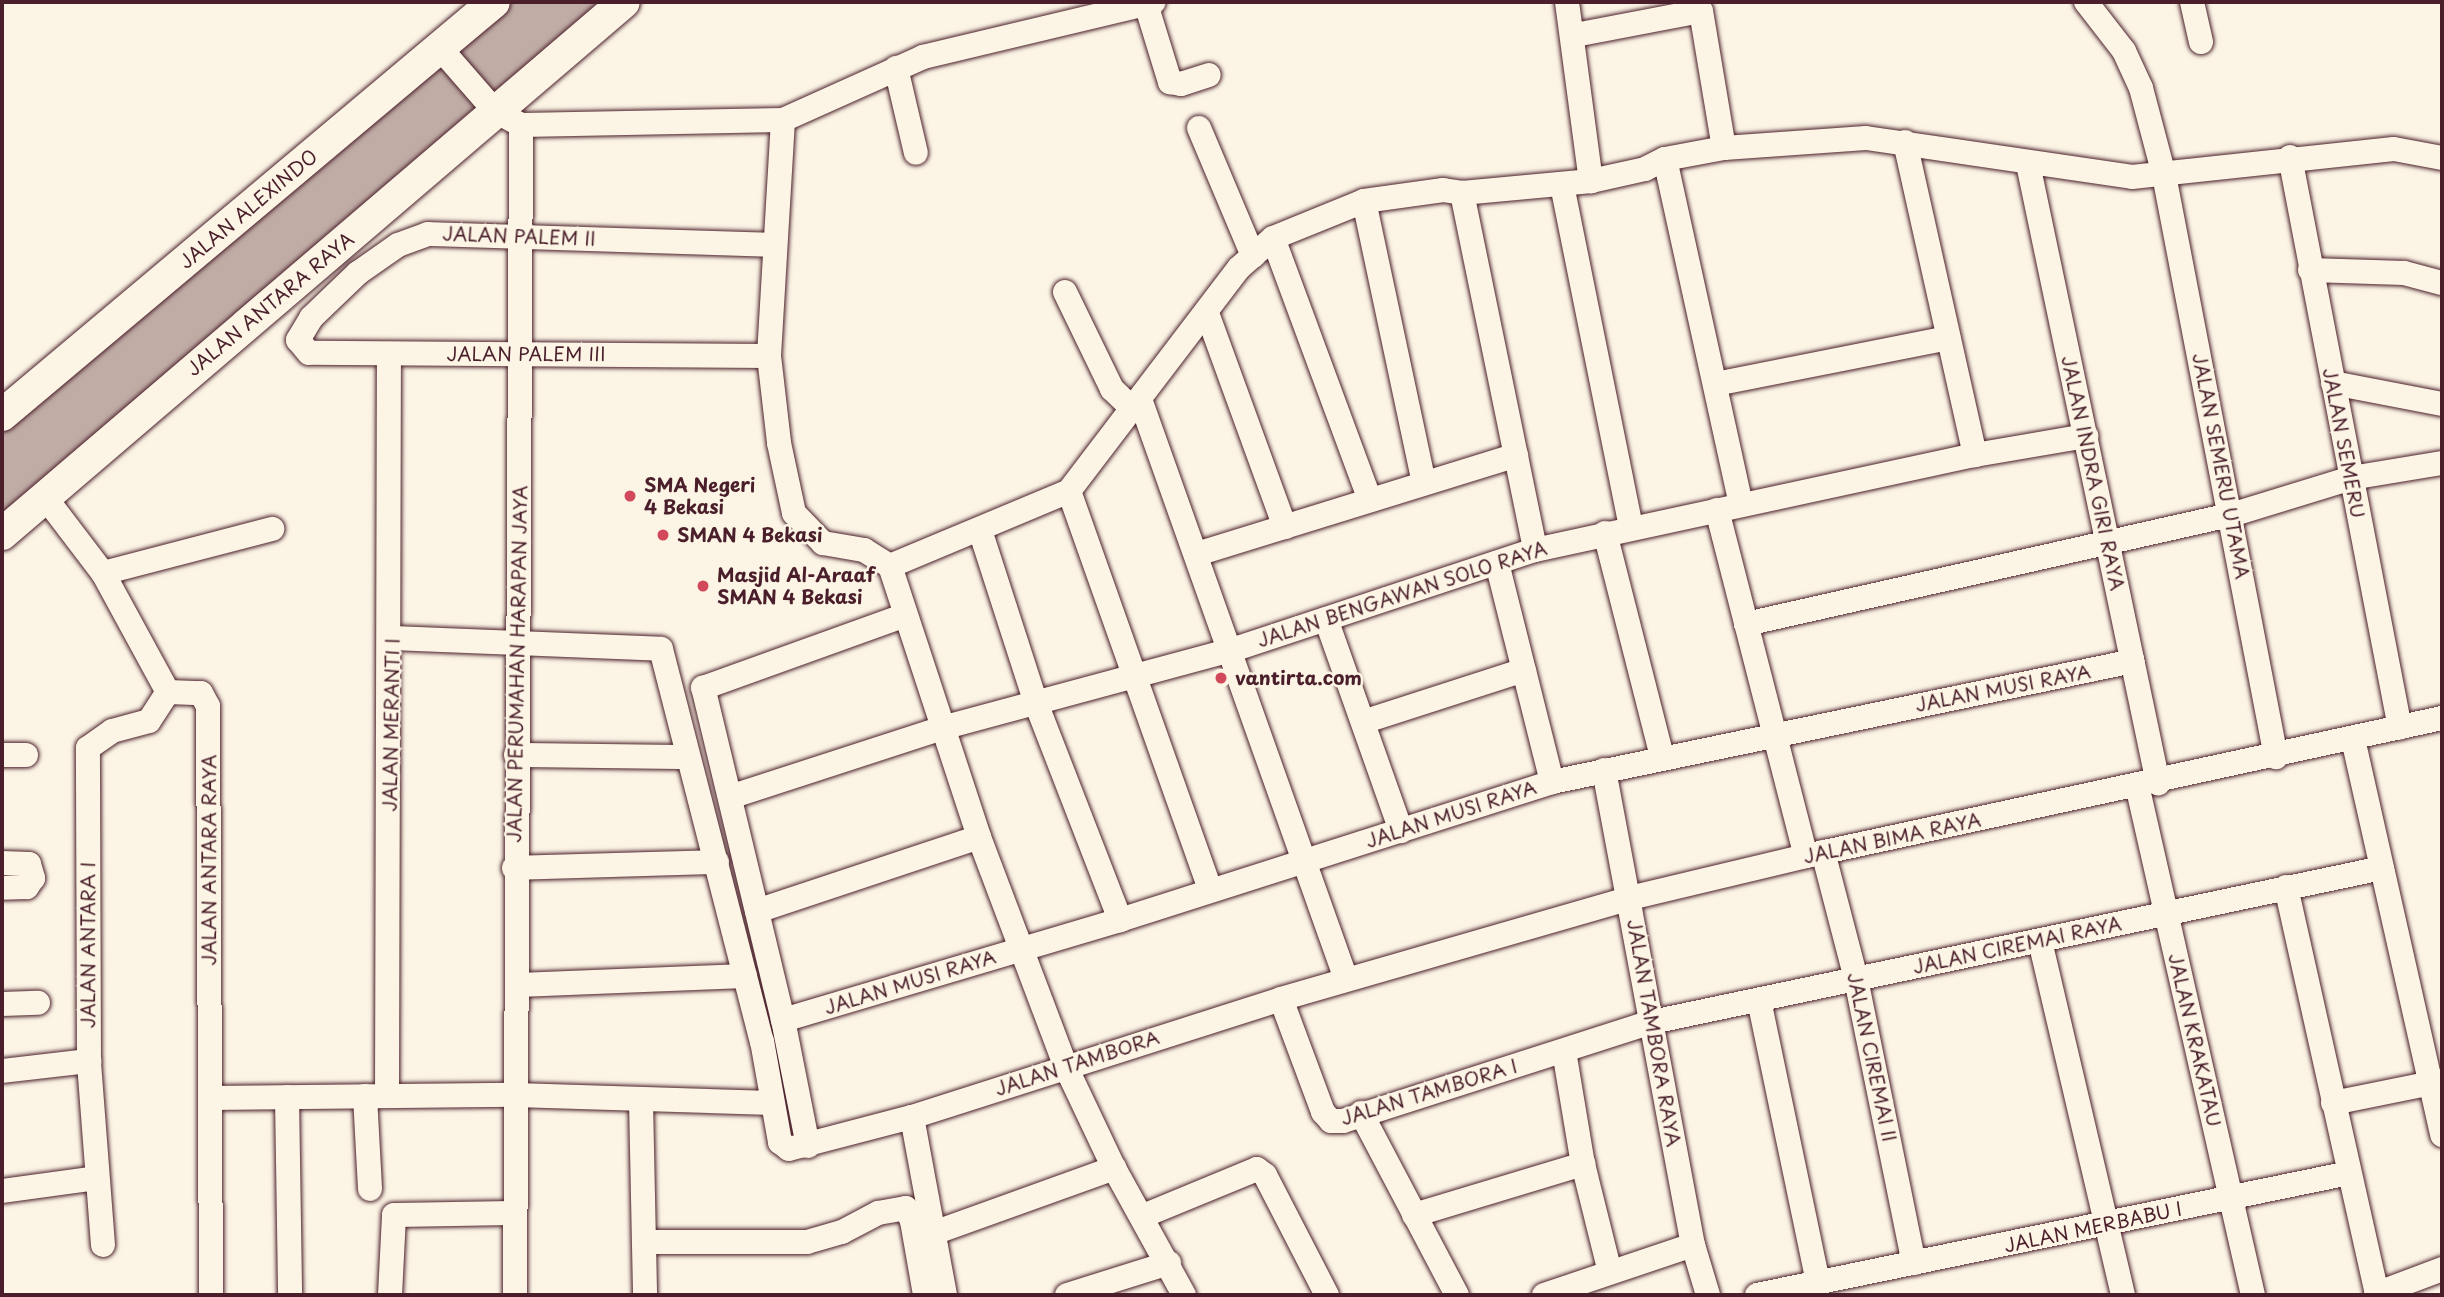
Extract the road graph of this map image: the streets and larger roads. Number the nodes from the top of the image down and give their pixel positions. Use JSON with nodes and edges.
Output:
{"nodes":[{"id":1,"x":494,"y":2,"type":"edge"},
{"id":2,"x":624,"y":2,"type":"edge"},
{"id":3,"x":1567,"y":2,"type":"edge"},
{"id":4,"x":2086,"y":2,"type":"edge"},
{"id":5,"x":2192,"y":2,"type":"edge"},
{"id":6,"x":1150,"y":3,"type":"edge"},
{"id":7,"x":1575,"y":35,"type":"junction"},
{"id":8,"x":2201,"y":42,"type":"dead end"},
{"id":9,"x":447,"y":55,"type":"junction"},
{"id":10,"x":896,"y":68,"type":"junction"},
{"id":11,"x":1209,"y":75,"type":"dead end"},
{"id":12,"x":499,"y":111,"type":"junction"},
{"id":13,"x":783,"y":120,"type":"junction"},
{"id":14,"x":1199,"y":128,"type":"dead end"},
{"id":15,"x":1905,"y":142,"type":"junction"},
{"id":16,"x":1724,"y":148,"type":"junction"},
{"id":17,"x":916,"y":153,"type":"dead end"},
{"id":18,"x":2290,"y":158,"type":"junction"},
{"id":19,"x":2442,"y":158,"type":"edge"},
{"id":20,"x":1665,"y":159,"type":"junction"},
{"id":21,"x":2028,"y":164,"type":"junction"},
{"id":22,"x":2164,"y":175,"type":"junction"},
{"id":23,"x":1591,"y":181,"type":"junction"},
{"id":24,"x":1562,"y":185,"type":"junction"},
{"id":25,"x":1462,"y":193,"type":"junction"},
{"id":26,"x":1364,"y":201,"type":"junction"},
{"id":27,"x":520,"y":236,"type":"junction"},
{"id":28,"x":1273,"y":238,"type":"junction"},
{"id":29,"x":773,"y":245,"type":"junction"},
{"id":30,"x":1253,"y":256,"type":"junction"},
{"id":31,"x":2310,"y":270,"type":"junction"},
{"id":32,"x":2442,"y":283,"type":"edge"},
{"id":33,"x":1065,"y":292,"type":"dead end"},
{"id":34,"x":1207,"y":313,"type":"junction"},
{"id":35,"x":300,"y":332,"type":"joint"},
{"id":36,"x":1949,"y":338,"type":"junction"},
{"id":37,"x":518,"y":352,"type":"junction"},
{"id":38,"x":389,"y":354,"type":"junction"},
{"id":39,"x":769,"y":356,"type":"junction"},
{"id":40,"x":2333,"y":383,"type":"junction"},
{"id":41,"x":1716,"y":384,"type":"junction"},
{"id":42,"x":1137,"y":404,"type":"junction"},
{"id":43,"x":2442,"y":404,"type":"edge"},
{"id":44,"x":2,"y":415,"type":"edge"},
{"id":45,"x":2086,"y":436,"type":"junction"},
{"id":46,"x":1975,"y":454,"type":"junction"},
{"id":47,"x":1516,"y":455,"type":"junction"},
{"id":48,"x":2442,"y":463,"type":"edge"},
{"id":49,"x":2351,"y":478,"type":"junction"},
{"id":50,"x":1424,"y":483,"type":"junction"},
{"id":51,"x":1069,"y":491,"type":"junction"},
{"id":52,"x":46,"y":497,"type":"junction"},
{"id":53,"x":1370,"y":500,"type":"junction"},
{"id":54,"x":1741,"y":505,"type":"junction"},
{"id":55,"x":1717,"y":510,"type":"junction"},
{"id":56,"x":2231,"y":515,"type":"junction"},
{"id":57,"x":1285,"y":527,"type":"junction"},
{"id":58,"x":1631,"y":528,"type":"junction"},
{"id":59,"x":272,"y":529,"type":"dead end"},
{"id":60,"x":980,"y":530,"type":"junction"},
{"id":61,"x":1605,"y":533,"type":"junction"},
{"id":62,"x":2,"y":534,"type":"edge"},
{"id":63,"x":2106,"y":541,"type":"junction"},
{"id":64,"x":1535,"y":550,"type":"junction"},
{"id":65,"x":1197,"y":554,"type":"junction"},
{"id":66,"x":1497,"y":563,"type":"junction"},
{"id":67,"x":890,"y":566,"type":"junction"},
{"id":68,"x":103,"y":573,"type":"junction"},
{"id":69,"x":903,"y":616,"type":"junction"},
{"id":70,"x":1326,"y":620,"type":"junction"},
{"id":71,"x":1746,"y":624,"type":"junction"},
{"id":72,"x":392,"y":638,"type":"junction"},
{"id":73,"x":520,"y":640,"type":"junction"},
{"id":74,"x":1232,"y":650,"type":"junction"},
{"id":75,"x":2133,"y":661,"type":"junction"},
{"id":76,"x":1524,"y":670,"type":"junction"},
{"id":77,"x":1134,"y":676,"type":"junction"},
{"id":78,"x":168,"y":692,"type":"junction"},
{"id":79,"x":1036,"y":703,"type":"junction"},
{"id":80,"x":2442,"y":718,"type":"edge"},
{"id":81,"x":1363,"y":722,"type":"junction"},
{"id":82,"x":942,"y":728,"type":"junction"},
{"id":83,"x":2400,"y":728,"type":"junction"},
{"id":84,"x":1774,"y":734,"type":"junction"},
{"id":85,"x":2353,"y":739,"type":"junction"},
{"id":86,"x":516,"y":755,"type":"junction"},
{"id":87,"x":1662,"y":757,"type":"junction"},
{"id":88,"x":2276,"y":757,"type":"junction"},
{"id":89,"x":1604,"y":770,"type":"junction"},
{"id":90,"x":704,"y":771,"type":"junction"},
{"id":91,"x":1552,"y":782,"type":"junction"},
{"id":92,"x":2148,"y":784,"type":"junction"},
{"id":93,"x":730,"y":797,"type":"junction"},
{"id":94,"x":1401,"y":831,"type":"junction"},
{"id":95,"x":979,"y":837,"type":"junction"},
{"id":96,"x":1814,"y":854,"type":"junction"},
{"id":97,"x":1305,"y":860,"type":"junction"},
{"id":98,"x":717,"y":862,"type":"junction"},
{"id":99,"x":2,"y":863,"type":"edge"},
{"id":100,"x":514,"y":868,"type":"junction"},
{"id":101,"x":2382,"y":868,"type":"junction"},
{"id":102,"x":2286,"y":887,"type":"junction"},
{"id":103,"x":2,"y":888,"type":"edge"},
{"id":104,"x":1210,"y":890,"type":"junction"},
{"id":105,"x":1630,"y":898,"type":"junction"},
{"id":106,"x":757,"y":911,"type":"junction"},
{"id":107,"x":2166,"y":913,"type":"junction"},
{"id":108,"x":1120,"y":920,"type":"junction"},
{"id":109,"x":2040,"y":941,"type":"junction"},
{"id":110,"x":1021,"y":949,"type":"junction"},
{"id":111,"x":745,"y":976,"type":"junction"},
{"id":112,"x":1346,"y":979,"type":"junction"},
{"id":113,"x":1856,"y":979,"type":"junction"},
{"id":114,"x":518,"y":985,"type":"junction"},
{"id":115,"x":1281,"y":999,"type":"junction"},
{"id":116,"x":1759,"y":1000,"type":"junction"},
{"id":117,"x":38,"y":1003,"type":"dead end"},
{"id":118,"x":2,"y":1004,"type":"edge"},
{"id":119,"x":783,"y":1020,"type":"junction"},
{"id":120,"x":1652,"y":1023,"type":"junction"},
{"id":121,"x":1564,"y":1051,"type":"junction"},
{"id":122,"x":89,"y":1061,"type":"junction"},
{"id":123,"x":1065,"y":1065,"type":"junction"},
{"id":124,"x":2,"y":1071,"type":"edge"},
{"id":125,"x":2437,"y":1082,"type":"edge"},
{"id":126,"x":515,"y":1095,"type":"junction"},
{"id":127,"x":376,"y":1096,"type":"junction"},
{"id":128,"x":287,"y":1097,"type":"junction"},
{"id":129,"x":210,"y":1098,"type":"junction"},
{"id":130,"x":641,"y":1101,"type":"junction"},
{"id":131,"x":772,"y":1102,"type":"junction"},
{"id":132,"x":2333,"y":1103,"type":"junction"},
{"id":133,"x":1361,"y":1113,"type":"junction"},
{"id":134,"x":912,"y":1116,"type":"junction"},
{"id":135,"x":2442,"y":1135,"type":"edge"},
{"id":136,"x":808,"y":1146,"type":"junction"},
{"id":137,"x":1583,"y":1164,"type":"junction"},
{"id":138,"x":1114,"y":1168,"type":"junction"},
{"id":139,"x":2349,"y":1173,"type":"junction"},
{"id":140,"x":97,"y":1178,"type":"junction"},
{"id":141,"x":370,"y":1189,"type":"dead end"},
{"id":142,"x":2,"y":1191,"type":"edge"},
{"id":143,"x":2231,"y":1199,"type":"junction"},
{"id":144,"x":514,"y":1213,"type":"junction"},
{"id":145,"x":1414,"y":1215,"type":"junction"},
{"id":146,"x":1143,"y":1216,"type":"junction"},
{"id":147,"x":2107,"y":1225,"type":"junction"},
{"id":148,"x":931,"y":1234,"type":"junction"},
{"id":149,"x":646,"y":1241,"type":"junction"},
{"id":150,"x":103,"y":1245,"type":"dead end"},
{"id":151,"x":1693,"y":1245,"type":"junction"},
{"id":152,"x":1169,"y":1263,"type":"junction"},
{"id":153,"x":1914,"y":1263,"type":"junction"},
{"id":154,"x":2442,"y":1269,"type":"edge"},
{"id":155,"x":1610,"y":1272,"type":"junction"},
{"id":156,"x":1832,"y":1285,"type":"edge"},
{"id":157,"x":211,"y":1295,"type":"edge"},
{"id":158,"x":290,"y":1295,"type":"edge"},
{"id":159,"x":390,"y":1295,"type":"edge"},
{"id":160,"x":515,"y":1295,"type":"edge"},
{"id":161,"x":645,"y":1295,"type":"edge"},
{"id":162,"x":925,"y":1295,"type":"edge"},
{"id":163,"x":945,"y":1295,"type":"edge"},
{"id":164,"x":1068,"y":1295,"type":"edge"},
{"id":165,"x":1184,"y":1295,"type":"edge"},
{"id":166,"x":1327,"y":1295,"type":"edge"},
{"id":167,"x":1457,"y":1295,"type":"edge"},
{"id":168,"x":1544,"y":1295,"type":"edge"},
{"id":169,"x":1709,"y":1295,"type":"edge"},
{"id":170,"x":1757,"y":1295,"type":"edge"},
{"id":171,"x":2123,"y":1295,"type":"edge"},
{"id":172,"x":2253,"y":1295,"type":"edge"},
{"id":173,"x":2376,"y":1295,"type":"edge"}],
"edges":[{"from":1,"to":9,"type":"street","name":"JALAN ALEXINDO"},
{"from":2,"to":12,"type":"street","name":"JALAN ANTARA RAYA"},
{"from":3,"to":7,"type":"street"},
{"from":4,"to":22,"type":"street"},
{"from":5,"to":8,"type":"street"},
{"from":6,"to":10,"type":"street"},
{"from":6,"to":11,"type":"street"},
{"from":7,"to":16,"type":"street"},
{"from":7,"to":23,"type":"street"},
{"from":9,"to":12,"type":"street"},
{"from":9,"to":44,"type":"street","name":"JALAN ALEXINDO"},
{"from":10,"to":13,"type":"street"},
{"from":10,"to":17,"type":"street"},
{"from":12,"to":13,"type":"street"},
{"from":12,"to":27,"type":"street","name":"JALAN PERUMAHAN HARAPAN JAYA"},
{"from":12,"to":52,"type":"street","name":"JALAN ANTARA RAYA"},
{"from":13,"to":29,"type":"street"},
{"from":14,"to":30,"type":"street"},
{"from":15,"to":16,"type":"street"},
{"from":15,"to":21,"type":"street"},
{"from":15,"to":36,"type":"street"},
{"from":16,"to":20,"type":"street"},
{"from":18,"to":19,"type":"street"},
{"from":18,"to":22,"type":"street"},
{"from":18,"to":31,"type":"street","name":"JALAN SEMERU"},
{"from":20,"to":23,"type":"street"},
{"from":20,"to":41,"type":"street"},
{"from":21,"to":22,"type":"street"},
{"from":21,"to":45,"type":"street","name":"JALAN INDRA GIRI RAYA"},
{"from":22,"to":56,"type":"street","name":"JALAN SEMERU UTAMA"},
{"from":23,"to":24,"type":"street"},
{"from":24,"to":25,"type":"street"},
{"from":24,"to":58,"type":"street"},
{"from":25,"to":26,"type":"street"},
{"from":25,"to":47,"type":"street"},
{"from":26,"to":28,"type":"street"},
{"from":26,"to":50,"type":"street"},
{"from":27,"to":29,"type":"street","name":"JALAN PALEM II"},
{"from":27,"to":35,"type":"street","name":"JALAN PALEM II"},
{"from":27,"to":37,"type":"street","name":"JALAN PERUMAHAN HARAPAN JAYA"},
{"from":28,"to":30,"type":"street"},
{"from":28,"to":53,"type":"street"},
{"from":29,"to":39,"type":"street"},
{"from":30,"to":34,"type":"street"},
{"from":31,"to":32,"type":"street"},
{"from":31,"to":40,"type":"street","name":"JALAN SEMERU"},
{"from":33,"to":42,"type":"street"},
{"from":34,"to":42,"type":"street"},
{"from":34,"to":57,"type":"street"},
{"from":35,"to":38,"type":"street","name":"JALAN PALEM III"},
{"from":36,"to":41,"type":"street"},
{"from":36,"to":46,"type":"street"},
{"from":37,"to":38,"type":"street","name":"JALAN PALEM III"},
{"from":37,"to":39,"type":"street","name":"JALAN PALEM III"},
{"from":37,"to":73,"type":"street","name":"JALAN PERUMAHAN HARAPAN JAYA"},
{"from":38,"to":72,"type":"street","name":"JALAN MERANTI I"},
{"from":39,"to":67,"type":"street"},
{"from":40,"to":43,"type":"street"},
{"from":40,"to":49,"type":"street","name":"JALAN SEMERU"},
{"from":41,"to":54,"type":"street"},
{"from":42,"to":51,"type":"street"},
{"from":42,"to":65,"type":"street"},
{"from":45,"to":46,"type":"street","name":"JALAN BENGAWAN SOLO RAYA"},
{"from":45,"to":63,"type":"street","name":"JALAN INDRA GIRI RAYA"},
{"from":46,"to":54,"type":"street","name":"JALAN BENGAWAN SOLO RAYA"},
{"from":47,"to":50,"type":"street"},
{"from":47,"to":64,"type":"street"},
{"from":48,"to":49,"type":"street"},
{"from":49,"to":56,"type":"street"},
{"from":49,"to":83,"type":"street","name":"JALAN SEMERU"},
{"from":50,"to":53,"type":"street"},
{"from":51,"to":60,"type":"street"},
{"from":51,"to":77,"type":"street"},
{"from":52,"to":62,"type":"street","name":"JALAN ANTARA RAYA"},
{"from":52,"to":68,"type":"street"},
{"from":53,"to":57,"type":"street"},
{"from":54,"to":55,"type":"street","name":"JALAN BENGAWAN SOLO RAYA"},
{"from":55,"to":58,"type":"street","name":"JALAN BENGAWAN SOLO RAYA"},
{"from":55,"to":71,"type":"street","name":"JALAN CIREMAI II"},
{"from":56,"to":63,"type":"street"},
{"from":56,"to":88,"type":"street","name":"JALAN SEMERU UTAMA"},
{"from":57,"to":65,"type":"street"},
{"from":58,"to":61,"type":"street","name":"JALAN BENGAWAN SOLO RAYA"},
{"from":59,"to":68,"type":"street"},
{"from":60,"to":67,"type":"street"},
{"from":60,"to":79,"type":"street"},
{"from":61,"to":64,"type":"street","name":"JALAN BENGAWAN SOLO RAYA"},
{"from":61,"to":87,"type":"street"},
{"from":63,"to":71,"type":"street"},
{"from":63,"to":75,"type":"street","name":"JALAN INDRA GIRI RAYA"},
{"from":64,"to":66,"type":"street","name":"JALAN BENGAWAN SOLO RAYA"},
{"from":65,"to":74,"type":"street"},
{"from":66,"to":70,"type":"street","name":"JALAN BENGAWAN SOLO RAYA"},
{"from":66,"to":76,"type":"street"},
{"from":67,"to":69,"type":"street"},
{"from":68,"to":78,"type":"street"},
{"from":69,"to":82,"type":"street"},
{"from":69,"to":90,"type":"street"},
{"from":70,"to":74,"type":"street","name":"JALAN BENGAWAN SOLO RAYA"},
{"from":70,"to":81,"type":"street"},
{"from":71,"to":84,"type":"street","name":"JALAN CIREMAI II"},
{"from":72,"to":73,"type":"street"},
{"from":72,"to":127,"type":"street","name":"JALAN MERANTI I"},
{"from":73,"to":86,"type":"street","name":"JALAN PERUMAHAN HARAPAN JAYA"},
{"from":73,"to":90,"type":"street"},
{"from":74,"to":77,"type":"street","name":"JALAN BENGAWAN SOLO RAYA"},
{"from":74,"to":97,"type":"street"},
{"from":75,"to":84,"type":"street","name":"JALAN MUSI RAYA"},
{"from":75,"to":92,"type":"street","name":"JALAN INDRA GIRI RAYA"},
{"from":76,"to":81,"type":"street"},
{"from":76,"to":91,"type":"street"},
{"from":77,"to":79,"type":"street","name":"JALAN BENGAWAN SOLO RAYA"},
{"from":77,"to":104,"type":"street"},
{"from":78,"to":122,"type":"street","name":"JALAN ANTARA I"},
{"from":78,"to":129,"type":"street","name":"JALAN ANTARA RAYA"},
{"from":79,"to":82,"type":"street","name":"JALAN BENGAWAN SOLO RAYA"},
{"from":79,"to":108,"type":"street"},
{"from":80,"to":83,"type":"street","name":"JALAN BIMA RAYA"},
{"from":81,"to":94,"type":"street"},
{"from":82,"to":93,"type":"street","name":"JALAN BENGAWAN SOLO RAYA"},
{"from":82,"to":95,"type":"street"},
{"from":83,"to":85,"type":"street","name":"JALAN BIMA RAYA"},
{"from":84,"to":87,"type":"street","name":"JALAN MUSI RAYA"},
{"from":84,"to":96,"type":"street","name":"JALAN CIREMAI II"},
{"from":85,"to":88,"type":"street","name":"JALAN BIMA RAYA"},
{"from":85,"to":101,"type":"street"},
{"from":86,"to":90,"type":"street"},
{"from":86,"to":100,"type":"street","name":"JALAN PERUMAHAN HARAPAN JAYA"},
{"from":87,"to":89,"type":"street","name":"JALAN MUSI RAYA"},
{"from":88,"to":92,"type":"street","name":"JALAN BIMA RAYA"},
{"from":89,"to":91,"type":"street","name":"JALAN MUSI RAYA"},
{"from":89,"to":105,"type":"street","name":"JALAN TAMBORA RAYA"},
{"from":90,"to":93,"type":"street"},
{"from":90,"to":98,"type":"street"},
{"from":91,"to":94,"type":"street","name":"JALAN MUSI RAYA"},
{"from":92,"to":96,"type":"street","name":"JALAN BIMA RAYA"},
{"from":92,"to":107,"type":"street","name":"JALAN KRAKATAU"},
{"from":93,"to":106,"type":"street"},
{"from":94,"to":97,"type":"street","name":"JALAN MUSI RAYA"},
{"from":95,"to":106,"type":"street"},
{"from":95,"to":110,"type":"street"},
{"from":96,"to":105,"type":"street","name":"JALAN BIMA RAYA"},
{"from":96,"to":113,"type":"street","name":"JALAN CIREMAI II"},
{"from":97,"to":104,"type":"street","name":"JALAN MUSI RAYA"},
{"from":97,"to":112,"type":"street"},
{"from":98,"to":100,"type":"street"},
{"from":98,"to":111,"type":"street"},
{"from":99,"to":103,"type":"street"},
{"from":100,"to":114,"type":"street","name":"JALAN PERUMAHAN HARAPAN JAYA"},
{"from":101,"to":102,"type":"street","name":"JALAN CIREMAI RAYA"},
{"from":101,"to":125,"type":"street"},
{"from":102,"to":107,"type":"street","name":"JALAN CIREMAI RAYA"},
{"from":102,"to":132,"type":"street"},
{"from":104,"to":108,"type":"street","name":"JALAN MUSI RAYA"},
{"from":105,"to":112,"type":"street","name":"JALAN BIMA RAYA"},
{"from":105,"to":120,"type":"street","name":"JALAN TAMBORA RAYA"},
{"from":106,"to":119,"type":"street"},
{"from":107,"to":109,"type":"street","name":"JALAN CIREMAI RAYA"},
{"from":107,"to":143,"type":"street","name":"JALAN KRAKATAU"},
{"from":108,"to":110,"type":"street","name":"JALAN MUSI RAYA"},
{"from":109,"to":113,"type":"street","name":"JALAN CIREMAI RAYA"},
{"from":109,"to":147,"type":"street"},
{"from":110,"to":119,"type":"street","name":"JALAN MUSI RAYA"},
{"from":110,"to":123,"type":"street"},
{"from":111,"to":114,"type":"street"},
{"from":111,"to":131,"type":"street"},
{"from":112,"to":115,"type":"street","name":"JALAN TAMBORA"},
{"from":113,"to":116,"type":"street","name":"JALAN CIREMAI RAYA"},
{"from":113,"to":153,"type":"street","name":"JALAN CIREMAI II"},
{"from":114,"to":126,"type":"street","name":"JALAN PERUMAHAN HARAPAN JAYA"},
{"from":115,"to":123,"type":"street","name":"JALAN TAMBORA"},
{"from":115,"to":133,"type":"street","name":"JALAN TAMBORA I"},
{"from":116,"to":120,"type":"street","name":"JALAN CIREMAI RAYA"},
{"from":116,"to":156,"type":"street"},
{"from":117,"to":118,"type":"street"},
{"from":119,"to":136,"type":"street"},
{"from":120,"to":121,"type":"street","name":"JALAN TAMBORA I"},
{"from":120,"to":151,"type":"street","name":"JALAN TAMBORA RAYA"},
{"from":121,"to":133,"type":"street","name":"JALAN TAMBORA I"},
{"from":121,"to":137,"type":"street"},
{"from":122,"to":124,"type":"street"},
{"from":122,"to":140,"type":"street","name":"JALAN ANTARA I"},
{"from":123,"to":134,"type":"street","name":"JALAN TAMBORA"},
{"from":123,"to":138,"type":"street"},
{"from":125,"to":132,"type":"street"},
{"from":125,"to":135,"type":"street"},
{"from":126,"to":127,"type":"street"},
{"from":126,"to":130,"type":"street"},
{"from":126,"to":144,"type":"street","name":"JALAN PERUMAHAN HARAPAN JAYA"},
{"from":127,"to":128,"type":"street"},
{"from":127,"to":141,"type":"street","name":"JALAN MERANTI I"},
{"from":128,"to":129,"type":"street"},
{"from":128,"to":158,"type":"street"},
{"from":129,"to":157,"type":"street","name":"JALAN ANTARA RAYA"},
{"from":130,"to":131,"type":"street"},
{"from":130,"to":149,"type":"street"},
{"from":131,"to":136,"type":"street"},
{"from":132,"to":139,"type":"street"},
{"from":133,"to":145,"type":"street"},
{"from":134,"to":136,"type":"street","name":"JALAN TAMBORA"},
{"from":134,"to":148,"type":"street"},
{"from":137,"to":145,"type":"street"},
{"from":137,"to":155,"type":"street"},
{"from":138,"to":146,"type":"street"},
{"from":138,"to":148,"type":"street"},
{"from":139,"to":143,"type":"street","name":"JALAN MERBABU I"},
{"from":139,"to":173,"type":"street"},
{"from":140,"to":142,"type":"street"},
{"from":140,"to":150,"type":"street","name":"JALAN ANTARA I"},
{"from":143,"to":147,"type":"street","name":"JALAN MERBABU I"},
{"from":143,"to":172,"type":"street","name":"JALAN KRAKATAU"},
{"from":144,"to":159,"type":"street"},
{"from":144,"to":160,"type":"street","name":"JALAN PERUMAHAN HARAPAN JAYA"},
{"from":145,"to":167,"type":"street"},
{"from":146,"to":152,"type":"street"},
{"from":146,"to":166,"type":"street"},
{"from":147,"to":153,"type":"street","name":"JALAN MERBABU I"},
{"from":147,"to":171,"type":"street"},
{"from":148,"to":163,"type":"street"},
{"from":149,"to":161,"type":"street"},
{"from":149,"to":162,"type":"street"},
{"from":151,"to":155,"type":"street"},
{"from":151,"to":169,"type":"street","name":"JALAN TAMBORA RAYA"},
{"from":152,"to":164,"type":"street"},
{"from":152,"to":165,"type":"street"},
{"from":153,"to":156,"type":"street","name":"JALAN MERBABU I"},
{"from":154,"to":173,"type":"street"},
{"from":155,"to":168,"type":"street"},
{"from":156,"to":170,"type":"street","name":"JALAN MERBABU I"}]}
